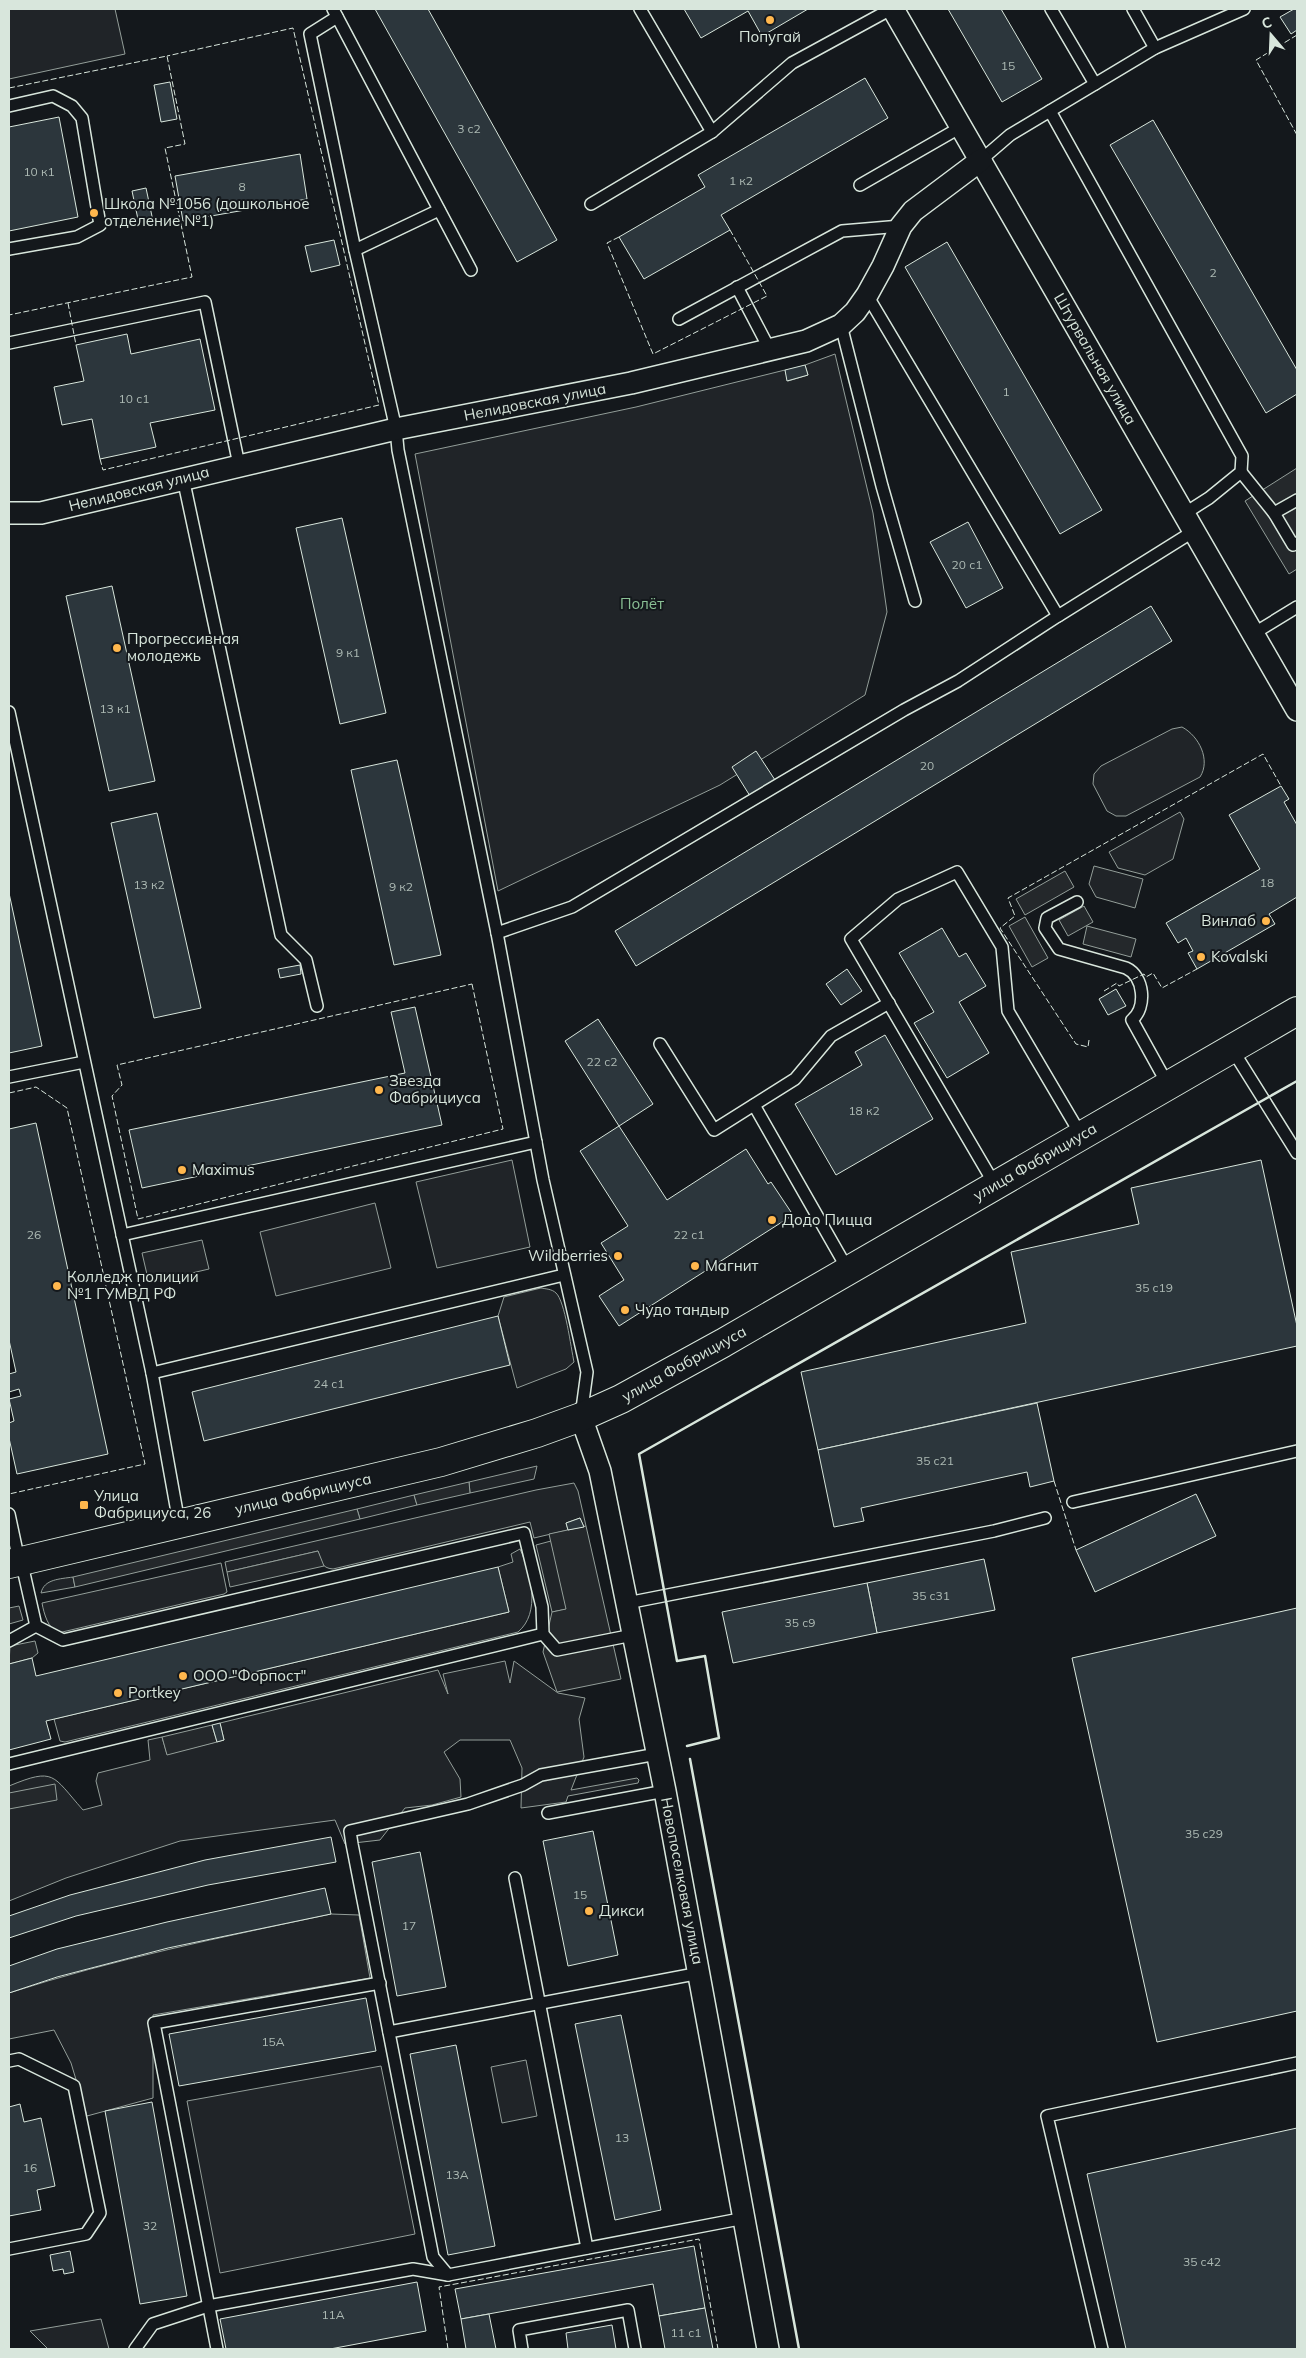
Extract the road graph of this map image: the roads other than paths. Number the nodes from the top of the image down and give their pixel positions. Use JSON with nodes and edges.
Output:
{"nodes":[{"id":1,"x":640,"y":9,"type":"edge"},
{"id":2,"x":892,"y":9,"type":"edge"},
{"id":3,"x":1051,"y":9,"type":"edge"},
{"id":4,"x":1133,"y":9,"type":"edge"},
{"id":5,"x":1244,"y":9,"type":"edge"},
{"id":6,"x":335,"y":13,"type":"edge"},
{"id":7,"x":1155,"y":48,"type":"junction"},
{"id":8,"x":1095,"y":84,"type":"junction"},
{"id":9,"x":9,"y":106,"type":"edge"},
{"id":10,"x":1050,"y":111,"type":"junction"},
{"id":11,"x":961,"y":127,"type":"junction"},
{"id":12,"x":712,"y":132,"type":"junction"},
{"id":13,"x":981,"y":160,"type":"junction"},
{"id":14,"x":860,"y":185,"type":"dead end"},
{"id":15,"x":591,"y":204,"type":"dead end"},
{"id":16,"x":439,"y":210,"type":"junction"},
{"id":17,"x":901,"y":226,"type":"junction"},
{"id":18,"x":9,"y":249,"type":"edge"},
{"id":19,"x":355,"y":250,"type":"junction"},
{"id":20,"x":471,"y":270,"type":"dead end"},
{"id":21,"x":737,"y":288,"type":"junction"},
{"id":22,"x":867,"y":295,"type":"junction"},
{"id":23,"x":678,"y":319,"type":"dead end"},
{"id":24,"x":841,"y":325,"type":"junction"},
{"id":25,"x":9,"y":342,"type":"edge"},
{"id":26,"x":770,"y":350,"type":"junction"},
{"id":27,"x":396,"y":429,"type":"junction"},
{"id":28,"x":239,"y":465,"type":"junction"},
{"id":29,"x":1241,"y":472,"type":"junction"},
{"id":30,"x":183,"y":478,"type":"junction"},
{"id":31,"x":1297,"y":500,"type":"edge"},
{"id":32,"x":9,"y":513,"type":"edge"},
{"id":33,"x":1274,"y":513,"type":"junction"},
{"id":34,"x":1189,"y":522,"type":"junction"},
{"id":35,"x":1297,"y":543,"type":"edge"},
{"id":36,"x":915,"y":601,"type":"dead end"},
{"id":37,"x":1297,"y":607,"type":"edge"},
{"id":38,"x":1058,"y":616,"type":"junction"},
{"id":39,"x":1253,"y":634,"type":"junction"},
{"id":40,"x":1297,"y":710,"type":"edge"},
{"id":41,"x":9,"y":712,"type":"edge"},
{"id":42,"x":1077,"y":902,"type":"dead end"},
{"id":43,"x":497,"y":933,"type":"junction"},
{"id":44,"x":889,"y":1003,"type":"junction"},
{"id":45,"x":317,"y":1006,"type":"dead end"},
{"id":46,"x":1297,"y":1011,"type":"edge"},
{"id":47,"x":660,"y":1044,"type":"dead end"},
{"id":48,"x":1232,"y":1049,"type":"junction"},
{"id":49,"x":84,"y":1062,"type":"junction"},
{"id":50,"x":9,"y":1077,"type":"edge"},
{"id":51,"x":1168,"y":1085,"type":"junction"},
{"id":52,"x":754,"y":1105,"type":"junction"},
{"id":53,"x":1081,"y":1135,"type":"junction"},
{"id":54,"x":536,"y":1142,"type":"junction"},
{"id":55,"x":1297,"y":1153,"type":"edge"},
{"id":56,"x":995,"y":1185,"type":"junction"},
{"id":57,"x":122,"y":1235,"type":"junction"},
{"id":58,"x":848,"y":1270,"type":"junction"},
{"id":59,"x":564,"y":1275,"type":"junction"},
{"id":60,"x":152,"y":1374,"type":"junction"},
{"id":61,"x":581,"y":1417,"type":"junction"},
{"id":62,"x":1297,"y":1451,"type":"edge"},
{"id":63,"x":1073,"y":1502,"type":"dead end"},
{"id":64,"x":9,"y":1514,"type":"edge"},
{"id":65,"x":1045,"y":1518,"type":"dead end"},
{"id":66,"x":179,"y":1523,"type":"junction"},
{"id":67,"x":16,"y":1562,"type":"edge"},
{"id":68,"x":627,"y":1603,"type":"junction"},
{"id":69,"x":36,"y":1626,"type":"junction"},
{"id":70,"x":544,"y":1634,"type":"junction"},
{"id":71,"x":633,"y":1635,"type":"junction"},
{"id":72,"x":9,"y":1641,"type":"edge"},
{"id":73,"x":657,"y":1754,"type":"junction"},
{"id":74,"x":9,"y":1764,"type":"edge"},
{"id":75,"x":665,"y":1791,"type":"junction"},
{"id":76,"x":548,"y":1813,"type":"dead end"},
{"id":77,"x":515,"y":1878,"type":"dead end"},
{"id":78,"x":700,"y":1972,"type":"junction"},
{"id":79,"x":380,"y":1983,"type":"junction"},
{"id":80,"x":540,"y":2003,"type":"junction"},
{"id":81,"x":389,"y":2032,"type":"junction"},
{"id":82,"x":9,"y":2061,"type":"edge"},
{"id":83,"x":1297,"y":2063,"type":"edge"},
{"id":84,"x":744,"y":2218,"type":"junction"},
{"id":85,"x":587,"y":2248,"type":"junction"},
{"id":86,"x":9,"y":2249,"type":"edge"},
{"id":87,"x":448,"y":2275,"type":"junction"},
{"id":88,"x":208,"y":2306,"type":"junction"},
{"id":89,"x":135,"y":2349,"type":"edge"},
{"id":90,"x":217,"y":2349,"type":"edge"},
{"id":91,"x":522,"y":2349,"type":"edge"},
{"id":92,"x":635,"y":2349,"type":"edge"},
{"id":93,"x":768,"y":2349,"type":"edge"},
{"id":94,"x":1102,"y":2349,"type":"edge"}],
"edges":[{"from":1,"to":12,"type":"lane"},
{"from":2,"to":11,"type":"street","name":"Штурвальная улица"},
{"from":2,"to":12,"type":"lane"},
{"from":3,"to":8,"type":"lane"},
{"from":4,"to":7,"type":"lane"},
{"from":5,"to":7,"type":"lane"},
{"from":6,"to":16,"type":"lane"},
{"from":6,"to":19,"type":"lane"},
{"from":7,"to":8,"type":"lane"},
{"from":8,"to":10,"type":"lane"},
{"from":9,"to":18,"type":"lane"},
{"from":10,"to":13,"type":"lane"},
{"from":10,"to":29,"type":"lane"},
{"from":11,"to":13,"type":"street","name":"Штурвальная улица"},
{"from":11,"to":14,"type":"lane"},
{"from":12,"to":15,"type":"lane"},
{"from":13,"to":17,"type":"street","name":"Нелидовская улица"},
{"from":13,"to":34,"type":"street","name":"Штурвальная улица"},
{"from":16,"to":19,"type":"lane"},
{"from":16,"to":20,"type":"lane"},
{"from":17,"to":21,"type":"lane"},
{"from":17,"to":22,"type":"street","name":"Нелидовская улица"},
{"from":19,"to":27,"type":"lane"},
{"from":21,"to":23,"type":"lane"},
{"from":21,"to":26,"type":"lane"},
{"from":22,"to":24,"type":"street","name":"Нелидовская улица"},
{"from":22,"to":38,"type":"lane"},
{"from":24,"to":26,"type":"street","name":"Нелидовская улица"},
{"from":24,"to":36,"type":"lane"},
{"from":25,"to":28,"type":"lane"},
{"from":26,"to":27,"type":"street","name":"Нелидовская улица"},
{"from":27,"to":28,"type":"street","name":"Нелидовская улица"},
{"from":27,"to":43,"type":"lane"},
{"from":28,"to":30,"type":"street","name":"Нелидовская улица"},
{"from":29,"to":33,"type":"lane"},
{"from":29,"to":34,"type":"lane"},
{"from":30,"to":32,"type":"street","name":"Нелидовская улица"},
{"from":30,"to":45,"type":"lane"},
{"from":31,"to":33,"type":"lane"},
{"from":33,"to":35,"type":"lane"},
{"from":34,"to":38,"type":"lane"},
{"from":34,"to":39,"type":"street","name":"Штурвальная улица"},
{"from":37,"to":39,"type":"lane"},
{"from":38,"to":43,"type":"lane"},
{"from":39,"to":40,"type":"street","name":"Штурвальная улица"},
{"from":41,"to":49,"type":"lane"},
{"from":42,"to":51,"type":"lane"},
{"from":43,"to":54,"type":"lane"},
{"from":44,"to":52,"type":"lane"},
{"from":44,"to":53,"type":"lane"},
{"from":44,"to":56,"type":"lane"},
{"from":46,"to":48,"type":"main road","name":"улица Фабрициуса"},
{"from":47,"to":52,"type":"lane"},
{"from":48,"to":51,"type":"main road","name":"улица Фабрициуса"},
{"from":48,"to":55,"type":"lane"},
{"from":49,"to":50,"type":"lane"},
{"from":49,"to":57,"type":"lane"},
{"from":51,"to":53,"type":"main road","name":"улица Фабрициуса"},
{"from":52,"to":58,"type":"lane"},
{"from":53,"to":56,"type":"main road","name":"улица Фабрициуса"},
{"from":54,"to":57,"type":"lane"},
{"from":54,"to":59,"type":"lane"},
{"from":56,"to":58,"type":"main road","name":"улица Фабрициуса"},
{"from":57,"to":60,"type":"lane"},
{"from":58,"to":61,"type":"main road","name":"улица Фабрициуса"},
{"from":59,"to":60,"type":"lane"},
{"from":59,"to":61,"type":"lane"},
{"from":60,"to":66,"type":"lane"},
{"from":61,"to":66,"type":"main road","name":"улица Фабрициуса"},
{"from":61,"to":68,"type":"street","name":"Новопоселковая улица"},
{"from":62,"to":63,"type":"lane"},
{"from":64,"to":67,"type":"lane"},
{"from":65,"to":68,"type":"lane"},
{"from":66,"to":67,"type":"main road","name":"улица Фабрициуса"},
{"from":67,"to":69,"type":"lane"},
{"from":68,"to":71,"type":"street","name":"Новопоселковая улица"},
{"from":69,"to":70,"type":"lane"},
{"from":69,"to":72,"type":"lane"},
{"from":70,"to":71,"type":"lane"},
{"from":70,"to":74,"type":"lane"},
{"from":71,"to":73,"type":"street","name":"Новопоселковая улица"},
{"from":73,"to":75,"type":"street","name":"Новопоселковая улица"},
{"from":73,"to":79,"type":"lane"},
{"from":75,"to":76,"type":"lane"},
{"from":75,"to":78,"type":"street","name":"Новопоселковая улица"},
{"from":77,"to":80,"type":"lane"},
{"from":78,"to":80,"type":"lane"},
{"from":78,"to":84,"type":"street","name":"Новопоселковая улица"},
{"from":79,"to":81,"type":"lane"},
{"from":79,"to":88,"type":"lane"},
{"from":80,"to":81,"type":"lane"},
{"from":80,"to":85,"type":"lane"},
{"from":81,"to":87,"type":"lane"},
{"from":82,"to":86,"type":"lane"},
{"from":83,"to":94,"type":"lane"},
{"from":84,"to":85,"type":"lane"},
{"from":84,"to":93,"type":"street","name":"Новопоселковая улица"},
{"from":85,"to":87,"type":"lane"},
{"from":87,"to":88,"type":"lane"},
{"from":88,"to":89,"type":"lane"},
{"from":88,"to":90,"type":"lane"},
{"from":91,"to":92,"type":"lane"}]}
